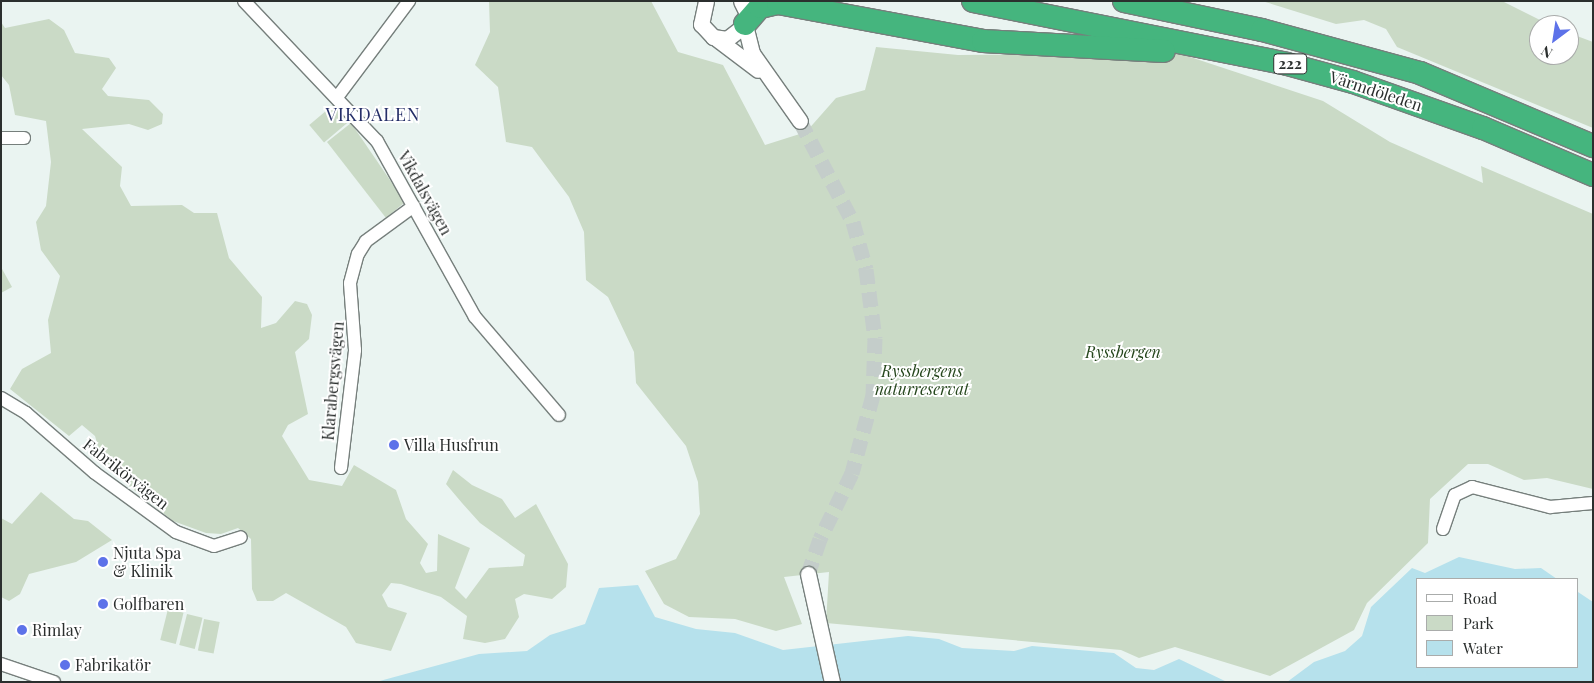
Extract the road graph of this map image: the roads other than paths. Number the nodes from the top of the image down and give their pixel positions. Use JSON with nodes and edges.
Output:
{"nodes":[{"id":1,"x":244,"y":1,"type":"edge"},
{"id":2,"x":409,"y":1,"type":"edge"},
{"id":3,"x":706,"y":1,"type":"edge"},
{"id":4,"x":741,"y":1,"type":"edge"},
{"id":5,"x":973,"y":1,"type":"edge"},
{"id":6,"x":1124,"y":1,"type":"edge"},
{"id":7,"x":1150,"y":1,"type":"edge"},
{"id":8,"x":1206,"y":18,"type":"junction"},
{"id":9,"x":745,"y":25,"type":"junction"},
{"id":10,"x":713,"y":37,"type":"junction"},
{"id":11,"x":1235,"y":54,"type":"junction"},
{"id":12,"x":773,"y":84,"type":"junction"},
{"id":13,"x":338,"y":96,"type":"junction"},
{"id":14,"x":800,"y":120,"type":"tunnel mouth"},
{"id":15,"x":1,"y":138,"type":"edge"},
{"id":16,"x":24,"y":138,"type":"dead end"},
{"id":17,"x":1593,"y":146,"type":"edge"},
{"id":18,"x":1593,"y":175,"type":"edge"},
{"id":19,"x":414,"y":206,"type":"junction"},
{"id":20,"x":1,"y":398,"type":"edge"},
{"id":21,"x":559,"y":415,"type":"dead end"},
{"id":22,"x":341,"y":468,"type":"dead end"},
{"id":23,"x":1593,"y":504,"type":"edge"},
{"id":24,"x":1443,"y":529,"type":"dead end"},
{"id":25,"x":241,"y":536,"type":"dead end"},
{"id":26,"x":808,"y":574,"type":"tunnel mouth"},
{"id":27,"x":1,"y":664,"type":"edge"},
{"id":28,"x":54,"y":682,"type":"edge"},
{"id":29,"x":832,"y":682,"type":"edge"}],
"edges":[{"from":1,"to":13,"type":"street","name":"Vikdalsvägen"},
{"from":2,"to":13,"type":"street"},
{"from":3,"to":10,"type":"street"},
{"from":4,"to":9,"type":"street"},
{"from":5,"to":11,"type":"highway","name":"Värmdöleden","number":"222"},
{"from":6,"to":8,"type":"highway","name":"Värmdöleden","number":"222"},
{"from":7,"to":8,"type":"highway"},
{"from":8,"to":17,"type":"highway","name":"Värmdöleden","number":"222"},
{"from":9,"to":10,"type":"street"},
{"from":9,"to":11,"type":"highway"},
{"from":9,"to":12,"type":"street"},
{"from":10,"to":12,"type":"street"},
{"from":11,"to":18,"type":"highway","name":"Värmdöleden","number":"222"},
{"from":12,"to":14,"type":"street"},
{"from":13,"to":19,"type":"street","name":"Vikdalsvägen"},
{"from":15,"to":16,"type":"street"},
{"from":19,"to":21,"type":"street","name":"Vikdalsvägen"},
{"from":19,"to":22,"type":"street","name":"Klarabergsvägen"},
{"from":20,"to":25,"type":"street","name":"Fabrikörvägen"},
{"from":23,"to":24,"type":"street"},
{"from":26,"to":29,"type":"street"},
{"from":27,"to":28,"type":"street"}]}
